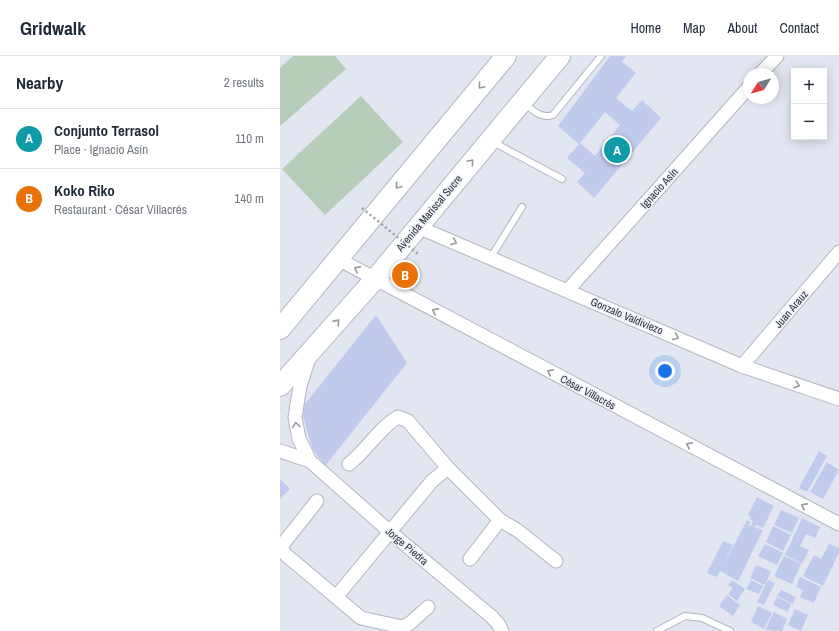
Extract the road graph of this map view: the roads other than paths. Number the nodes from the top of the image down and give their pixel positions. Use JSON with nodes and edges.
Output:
{"nodes":[{"id":1,"x":506,"y":56,"type":"edge"},
{"id":2,"x":560,"y":56,"type":"edge"},
{"id":3,"x":601,"y":56,"type":"edge"},
{"id":4,"x":776,"y":56,"type":"edge"},
{"id":5,"x":765,"y":68,"type":"edge"},
{"id":6,"x":743,"y":94,"type":"edge"},
{"id":7,"x":522,"y":102,"type":"junction"},
{"id":8,"x":490,"y":140,"type":"junction"},
{"id":9,"x":562,"y":179,"type":"dead end"},
{"id":10,"x":522,"y":207,"type":"dead end"},
{"id":11,"x":418,"y":227,"type":"junction"},
{"id":12,"x":839,"y":252,"type":"edge"},
{"id":13,"x":490,"y":257,"type":"junction"},
{"id":14,"x":338,"y":259,"type":"junction"},
{"id":15,"x":376,"y":279,"type":"junction"},
{"id":16,"x":568,"y":290,"type":"junction"},
{"id":17,"x":280,"y":329,"type":"edge"},
{"id":18,"x":311,"y":351,"type":"junction"},
{"id":19,"x":742,"y":366,"type":"junction"},
{"id":20,"x":280,"y":386,"type":"edge"},
{"id":21,"x":839,"y":399,"type":"edge"},
{"id":22,"x":280,"y":451,"type":"edge"},
{"id":23,"x":310,"y":461,"type":"junction"},
{"id":24,"x":349,"y":464,"type":"dead end"},
{"id":25,"x":448,"y":468,"type":"junction"},
{"id":26,"x":317,"y":501,"type":"dead end"},
{"id":27,"x":500,"y":520,"type":"junction"},
{"id":28,"x":839,"y":524,"type":"edge"},
{"id":29,"x":389,"y":531,"type":"junction"},
{"id":30,"x":470,"y":559,"type":"dead end"},
{"id":31,"x":556,"y":561,"type":"dead end"},
{"id":32,"x":336,"y":597,"type":"junction"},
{"id":33,"x":428,"y":607,"type":"dead end"},
{"id":34,"x":502,"y":631,"type":"edge"},
{"id":35,"x":657,"y":631,"type":"edge"},
{"id":36,"x":730,"y":631,"type":"edge"}],
"edges":[{"from":1,"to":14,"type":"main road","one_way":true},
{"from":2,"to":7,"type":"main road","name":"Avenida Mariscal Sucre"},
{"from":3,"to":7,"type":"lane"},
{"from":4,"to":5,"type":"street"},
{"from":6,"to":16,"type":"street","name":"Ignacio Asín"},
{"from":7,"to":8,"type":"main road","name":"Avenida Mariscal Sucre"},
{"from":8,"to":9,"type":"lane"},
{"from":11,"to":8,"type":"main road","name":"Avenida Mariscal Sucre","one_way":true},
{"from":10,"to":13,"type":"lane"},
{"from":11,"to":13,"type":"street","name":"Gonzalo Valdiviezo","one_way":true},
{"from":11,"to":15,"type":"main road","name":"Avenida Mariscal Sucre"},
{"from":12,"to":19,"type":"street","name":"Juan Arauz"},
{"from":13,"to":16,"type":"street","name":"Gonzalo Valdiviezo"},
{"from":15,"to":14,"type":"street","name":"César Villacrés","one_way":true},
{"from":14,"to":17,"type":"main road"},
{"from":18,"to":15,"type":"main road","name":"Avenida Mariscal Sucre","one_way":true},
{"from":28,"to":15,"type":"street","name":"César Villacrés","one_way":true},
{"from":16,"to":19,"type":"street","name":"Gonzalo Valdiviezo","one_way":true},
{"from":18,"to":20,"type":"main road","name":"Avenida Mariscal Sucre"},
{"from":23,"to":18,"type":"street","name":"Jorge Piedra","one_way":true},
{"from":19,"to":21,"type":"street","name":"Gonzalo Valdiviezo","one_way":true},
{"from":22,"to":23,"type":"street","name":"Jorge Piedra"},
{"from":23,"to":29,"type":"street","name":"Jorge Piedra"},
{"from":24,"to":25,"type":"street"},
{"from":25,"to":27,"type":"street"},
{"from":25,"to":29,"type":"street"},
{"from":26,"to":32,"type":"street"},
{"from":27,"to":30,"type":"street"},
{"from":27,"to":31,"type":"street"},
{"from":29,"to":32,"type":"street"},
{"from":29,"to":34,"type":"street","name":"Jorge Piedra"},
{"from":32,"to":33,"type":"street"},
{"from":35,"to":36,"type":"lane"}]}
